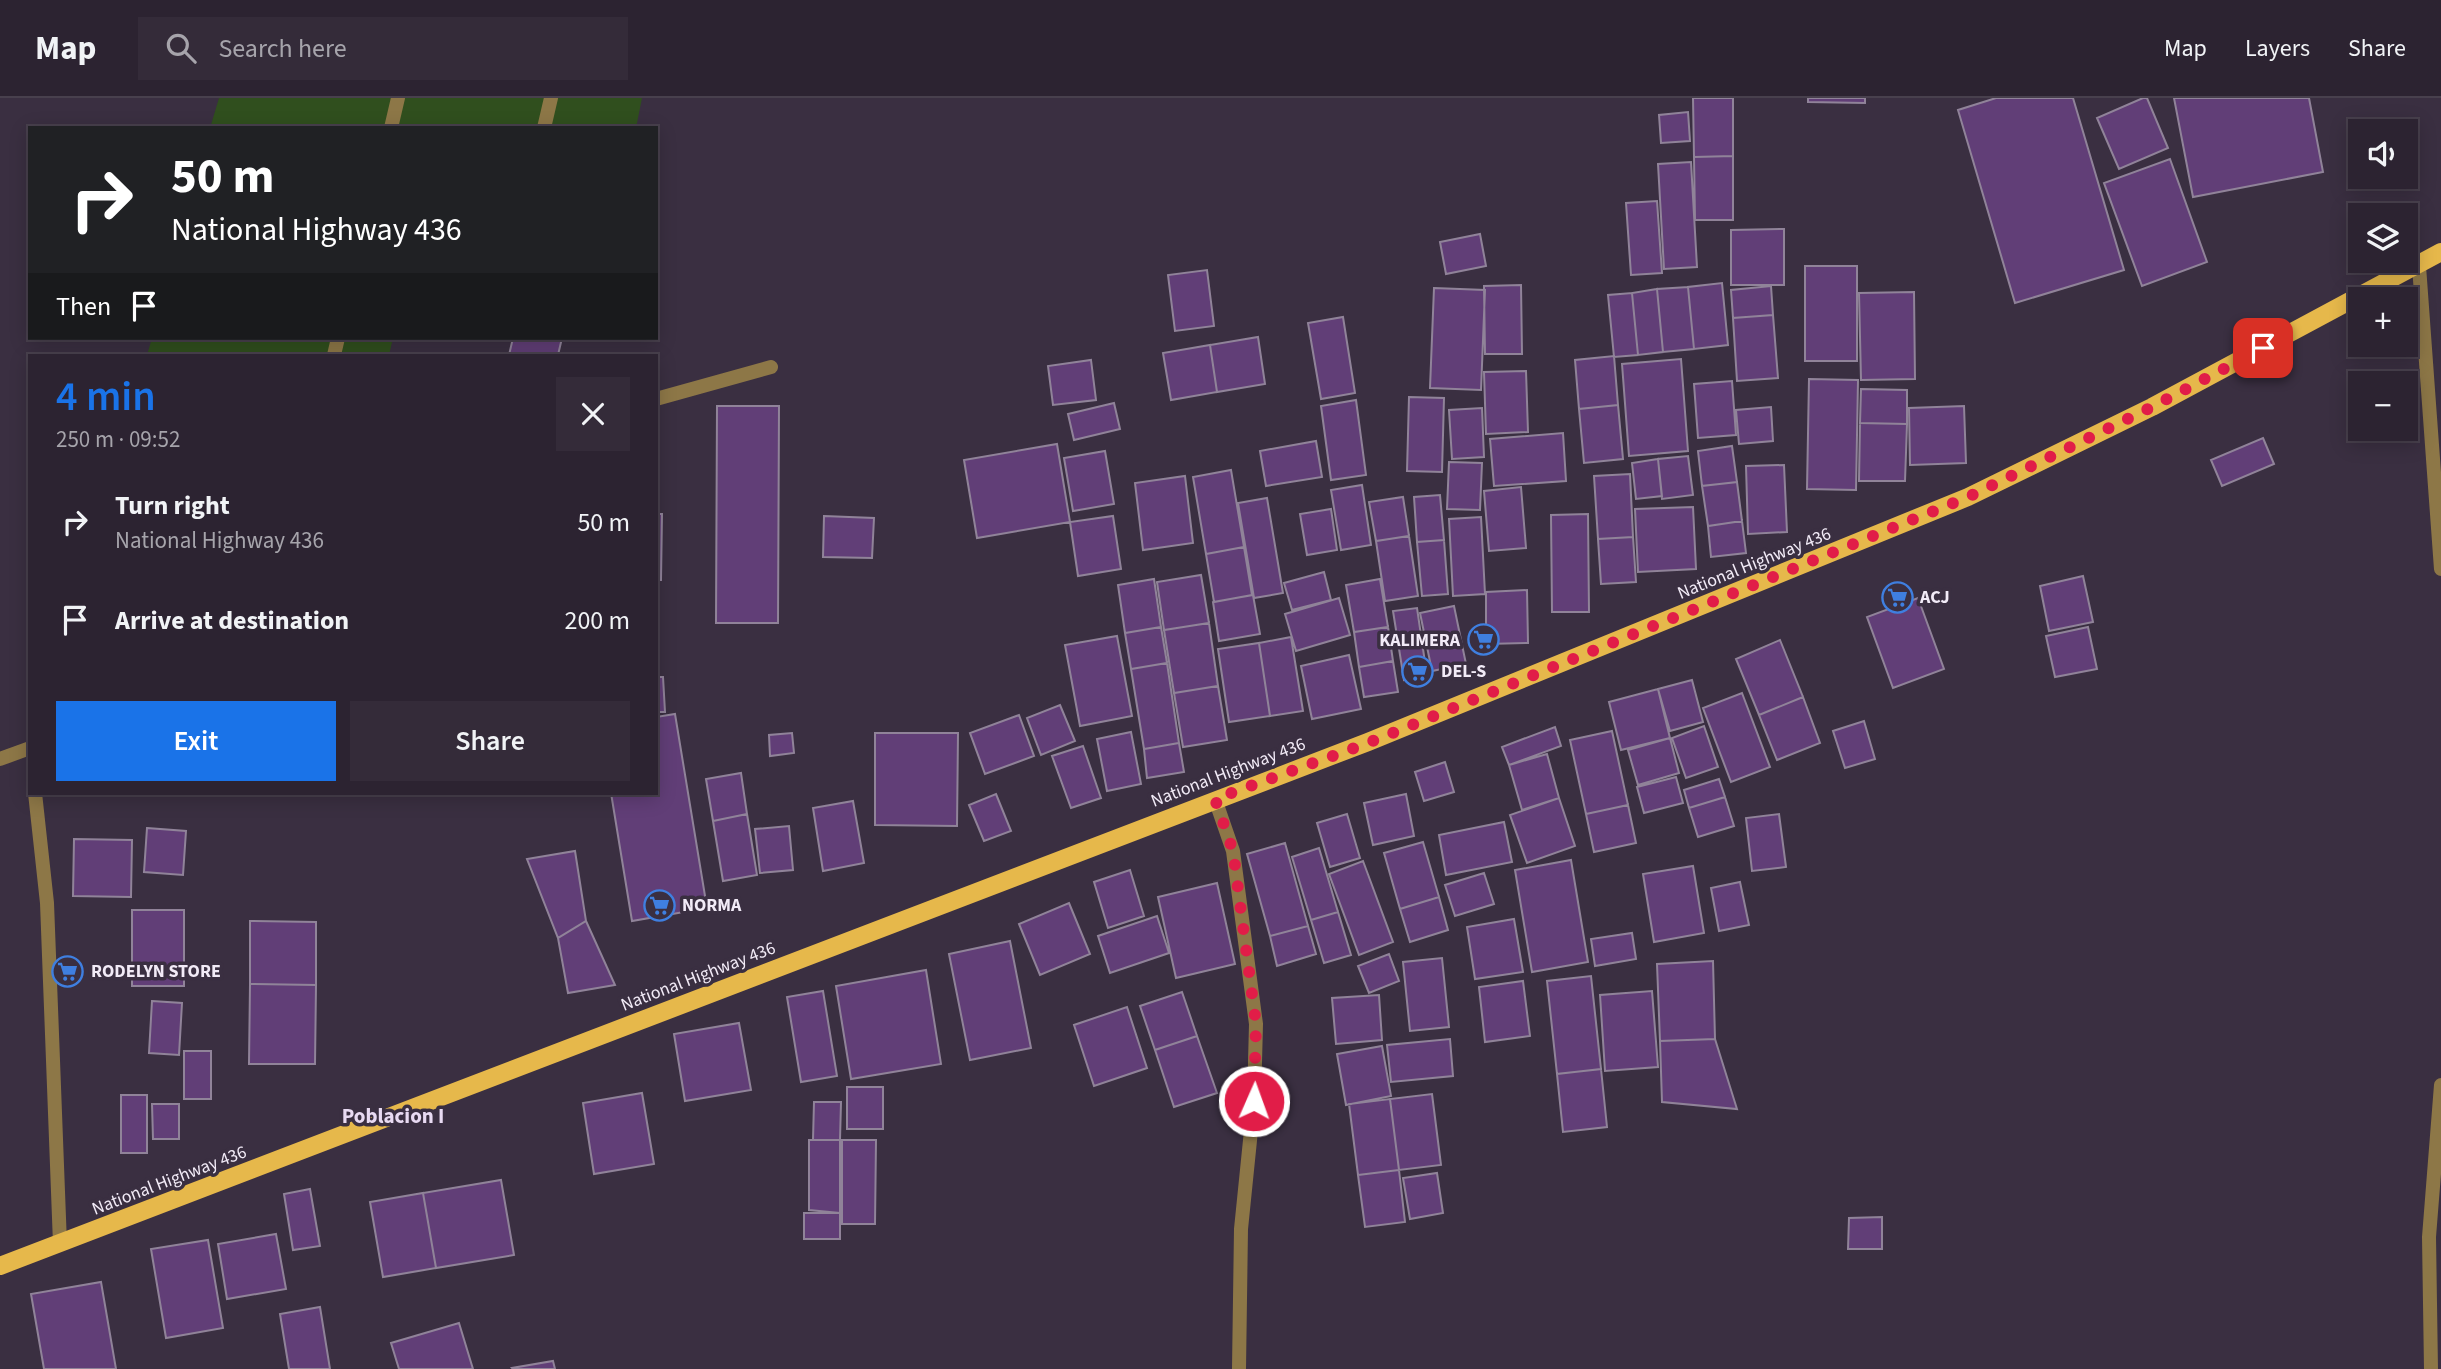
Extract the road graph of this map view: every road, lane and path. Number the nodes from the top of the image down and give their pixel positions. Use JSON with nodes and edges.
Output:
{"nodes":[{"id":1,"x":398,"y":98,"type":"edge"},
{"id":2,"x":551,"y":98,"type":"edge"},
{"id":3,"x":391,"y":126,"type":"edge"},
{"id":4,"x":544,"y":126,"type":"edge"},
{"id":5,"x":2441,"y":252,"type":"edge"},
{"id":6,"x":2418,"y":266,"type":"joint"},
{"id":7,"x":2405,"y":273,"type":"edge"},
{"id":8,"x":771,"y":367,"type":"dead end"},
{"id":9,"x":658,"y":397,"type":"edge"},
{"id":10,"x":2441,"y":569,"type":"edge"},
{"id":11,"x":28,"y":749,"type":"edge"},
{"id":12,"x":0,"y":760,"type":"edge"},
{"id":13,"x":35,"y":795,"type":"edge"},
{"id":14,"x":1215,"y":799,"type":"junction"},
{"id":15,"x":2441,"y":1086,"type":"edge"},
{"id":16,"x":60,"y":1244,"type":"junction"},
{"id":17,"x":0,"y":1266,"type":"edge"},
{"id":18,"x":1239,"y":1369,"type":"edge"},
{"id":19,"x":2431,"y":1369,"type":"edge"}],
"edges":[{"from":1,"to":3,"type":"street"},
{"from":2,"to":4,"type":"street"},
{"from":5,"to":6,"type":"main road","name":"National Highway 436"},
{"from":6,"to":10,"type":"street"},
{"from":7,"to":14,"type":"main road","name":"National Highway 436"},
{"from":8,"to":9,"type":"street"},
{"from":11,"to":12,"type":"street"},
{"from":13,"to":16,"type":"street"},
{"from":14,"to":16,"type":"main road","name":"National Highway 436"},
{"from":14,"to":18,"type":"street"},
{"from":15,"to":19,"type":"street"},
{"from":16,"to":17,"type":"main road","name":"National Highway 436"}]}
